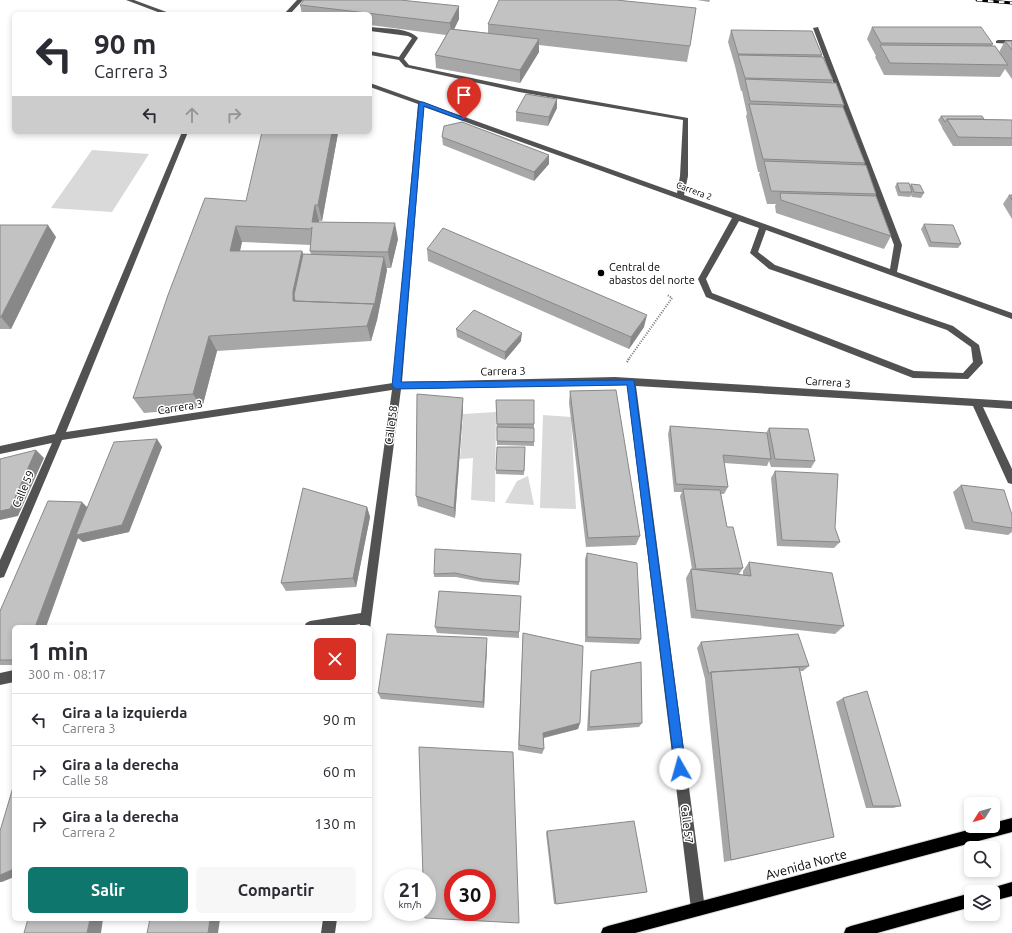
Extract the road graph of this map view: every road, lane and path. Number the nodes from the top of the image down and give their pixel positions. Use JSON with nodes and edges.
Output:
{"nodes":[{"id":1,"x":129,"y":0,"type":"edge"},
{"id":2,"x":300,"y":0,"type":"edge"},
{"id":3,"x":163,"y":12,"type":"edge"},
{"id":4,"x":288,"y":12,"type":"edge"},
{"id":5,"x":816,"y":28,"type":"dead end"},
{"id":6,"x":372,"y":29,"type":"edge"},
{"id":7,"x":998,"y":42,"type":"dead end"},
{"id":8,"x":1012,"y":42,"type":"edge"},
{"id":9,"x":372,"y":53,"type":"edge"},
{"id":10,"x":400,"y":59,"type":"junction"},
{"id":11,"x":372,"y":86,"type":"edge"},
{"id":12,"x":421,"y":103,"type":"junction"},
{"id":13,"x":184,"y":134,"type":"edge"},
{"id":14,"x":680,"y":196,"type":"junction"},
{"id":15,"x":737,"y":217,"type":"junction"},
{"id":16,"x":764,"y":226,"type":"junction"},
{"id":17,"x":893,"y":273,"type":"junction"},
{"id":18,"x":667,"y":295,"type":"dead end"},
{"id":19,"x":1012,"y":316,"type":"edge"},
{"id":20,"x":615,"y":381,"type":"junction"},
{"id":21,"x":631,"y":382,"type":"junction"},
{"id":22,"x":396,"y":386,"type":"junction"},
{"id":23,"x":976,"y":403,"type":"junction"},
{"id":24,"x":1012,"y":405,"type":"edge"},
{"id":25,"x":59,"y":437,"type":"junction"},
{"id":26,"x":0,"y":450,"type":"edge"},
{"id":27,"x":1012,"y":480,"type":"edge"},
{"id":28,"x":0,"y":573,"type":"edge"},
{"id":29,"x":366,"y":622,"type":"edge"},
{"id":30,"x":332,"y":625,"type":"edge"},
{"id":31,"x":12,"y":676,"type":"edge"},
{"id":32,"x":0,"y":678,"type":"edge"},
{"id":33,"x":1012,"y":825,"type":"edge"},
{"id":34,"x":1012,"y":889,"type":"edge"},
{"id":35,"x":1000,"y":892,"type":"edge"},
{"id":36,"x":964,"y":902,"type":"edge"},
{"id":37,"x":698,"y":909,"type":"junction"},
{"id":38,"x":330,"y":921,"type":"edge"},
{"id":39,"x":328,"y":933,"type":"edge"},
{"id":40,"x":608,"y":933,"type":"edge"},
{"id":41,"x":851,"y":933,"type":"edge"}],
"edges":[{"from":1,"to":3,"type":"street"},
{"from":2,"to":4,"type":"street"},
{"from":5,"to":17,"type":"street"},
{"from":6,"to":10,"type":"street"},
{"from":7,"to":8,"type":"street"},
{"from":9,"to":10,"type":"street"},
{"from":10,"to":14,"type":"street"},
{"from":11,"to":12,"type":"street","name":"Carrera 2"},
{"from":12,"to":14,"type":"street","name":"Carrera 2"},
{"from":12,"to":22,"type":"street","name":"Calle 58"},
{"from":13,"to":25,"type":"street","name":"Calle 59"},
{"from":14,"to":15,"type":"street","name":"Carrera 2"},
{"from":15,"to":16,"type":"street","name":"Carrera 2"},
{"from":15,"to":16,"type":"street"},
{"from":16,"to":17,"type":"street","name":"Carrera 2"},
{"from":17,"to":19,"type":"street","name":"Carrera 2"},
{"from":18,"to":20,"type":"path"},
{"from":20,"to":21,"type":"street","name":"Carrera 3"},
{"from":20,"to":22,"type":"street","name":"Carrera 3"},
{"from":21,"to":23,"type":"street","name":"Carrera 3"},
{"from":21,"to":37,"type":"street","name":"Calle 57"},
{"from":22,"to":25,"type":"street","name":"Carrera 3"},
{"from":22,"to":29,"type":"street","name":"Calle 58"},
{"from":23,"to":24,"type":"street","name":"Carrera 3"},
{"from":23,"to":27,"type":"street"},
{"from":25,"to":26,"type":"street","name":"Carrera 3"},
{"from":25,"to":28,"type":"street","name":"Calle 59"},
{"from":29,"to":30,"type":"street"},
{"from":31,"to":32,"type":"street"},
{"from":33,"to":37,"type":"main road","name":"Avenida Norte"},
{"from":34,"to":35,"type":"main road"},
{"from":36,"to":41,"type":"main road"},
{"from":37,"to":40,"type":"main road","name":"Avenida Norte"},
{"from":38,"to":39,"type":"street"}]}
